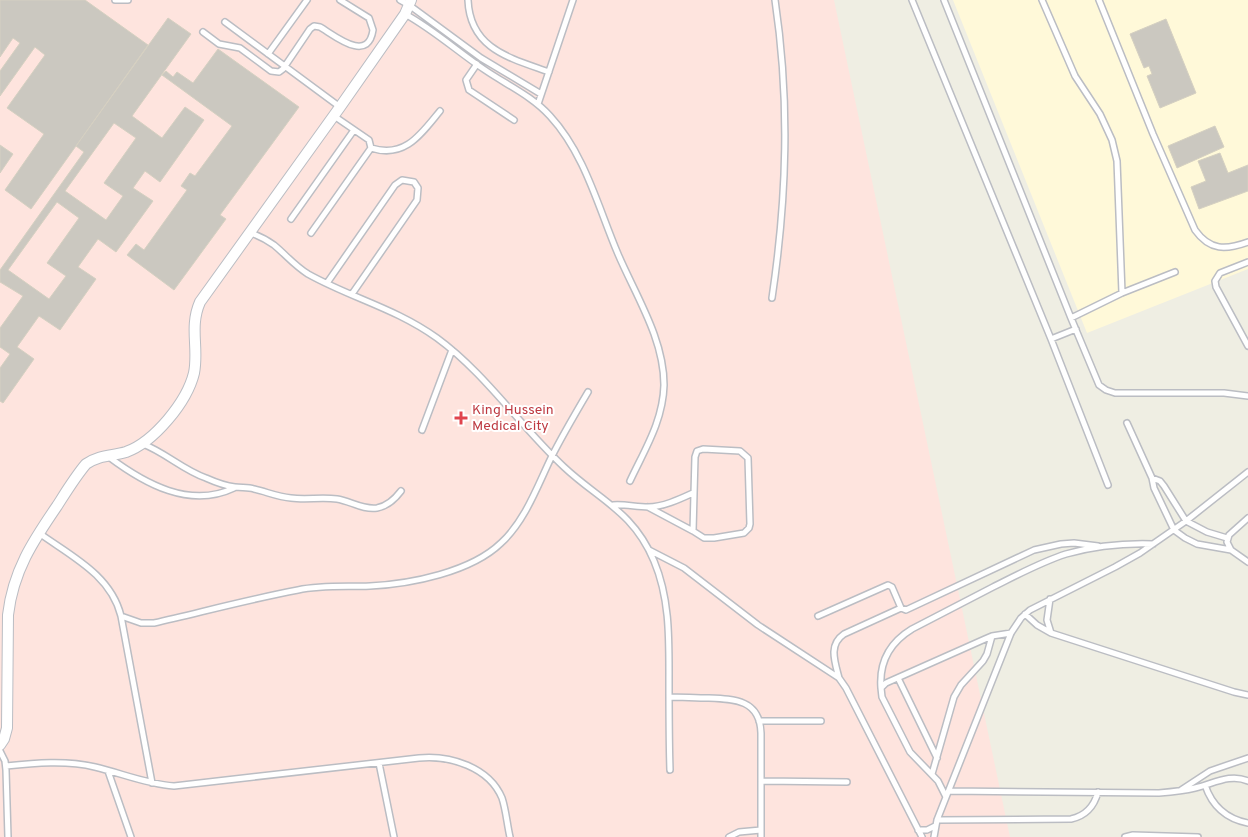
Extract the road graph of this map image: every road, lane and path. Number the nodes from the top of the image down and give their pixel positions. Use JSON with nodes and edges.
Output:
{"nodes":[{"id":1,"x":115,"y":0,"type":"edge"},
{"id":2,"x":128,"y":0,"type":"edge"},
{"id":3,"x":307,"y":0,"type":"edge"},
{"id":4,"x":340,"y":0,"type":"edge"},
{"id":5,"x":468,"y":0,"type":"edge"},
{"id":6,"x":573,"y":0,"type":"edge"},
{"id":7,"x":775,"y":0,"type":"edge"},
{"id":8,"x":912,"y":0,"type":"edge"},
{"id":9,"x":944,"y":0,"type":"edge"},
{"id":10,"x":1042,"y":0,"type":"edge"},
{"id":11,"x":1099,"y":0,"type":"edge"},
{"id":12,"x":406,"y":5,"type":"edge"},
{"id":13,"x":225,"y":22,"type":"dead end"},
{"id":14,"x":203,"y":32,"type":"dead end"},
{"id":15,"x":268,"y":54,"type":"junction"},
{"id":16,"x":477,"y":64,"type":"junction"},
{"id":17,"x":285,"y":67,"type":"junction"},
{"id":18,"x":549,"y":72,"type":"junction"},
{"id":19,"x":542,"y":94,"type":"junction"},
{"id":20,"x":538,"y":104,"type":"junction"},
{"id":21,"x":440,"y":111,"type":"dead end"},
{"id":22,"x":337,"y":112,"type":"junction"},
{"id":23,"x":514,"y":120,"type":"dead end"},
{"id":24,"x":354,"y":130,"type":"junction"},
{"id":25,"x":371,"y":148,"type":"junction"},
{"id":26,"x":291,"y":219,"type":"dead end"},
{"id":27,"x":250,"y":232,"type":"junction"},
{"id":28,"x":311,"y":233,"type":"dead end"},
{"id":29,"x":1248,"y":242,"type":"edge"},
{"id":30,"x":1248,"y":262,"type":"edge"},
{"id":31,"x":1175,"y":272,"type":"dead end"},
{"id":32,"x":327,"y":283,"type":"junction"},
{"id":33,"x":352,"y":294,"type":"junction"},
{"id":34,"x":1122,"y":294,"type":"junction"},
{"id":35,"x":772,"y":298,"type":"dead end"},
{"id":36,"x":1071,"y":318,"type":"junction"},
{"id":37,"x":1076,"y":329,"type":"junction"},
{"id":38,"x":1051,"y":339,"type":"junction"},
{"id":39,"x":1248,"y":346,"type":"edge"},
{"id":40,"x":452,"y":350,"type":"junction"},
{"id":41,"x":588,"y":392,"type":"dead end"},
{"id":42,"x":1248,"y":396,"type":"edge"},
{"id":43,"x":1128,"y":423,"type":"dead end"},
{"id":44,"x":422,"y":430,"type":"dead end"},
{"id":45,"x":143,"y":444,"type":"junction"},
{"id":46,"x":107,"y":455,"type":"junction"},
{"id":47,"x":552,"y":456,"type":"junction"},
{"id":48,"x":1248,"y":472,"type":"edge"},
{"id":49,"x":1152,"y":478,"type":"junction"},
{"id":50,"x":630,"y":481,"type":"dead end"},
{"id":51,"x":1108,"y":486,"type":"dead end"},
{"id":52,"x":235,"y":488,"type":"junction"},
{"id":53,"x":401,"y":491,"type":"dead end"},
{"id":54,"x":694,"y":493,"type":"junction"},
{"id":55,"x":612,"y":505,"type":"junction"},
{"id":56,"x":648,"y":507,"type":"junction"},
{"id":57,"x":1248,"y":518,"type":"edge"},
{"id":58,"x":1186,"y":521,"type":"junction"},
{"id":59,"x":1174,"y":530,"type":"junction"},
{"id":60,"x":693,"y":531,"type":"junction"},
{"id":61,"x":39,"y":532,"type":"junction"},
{"id":62,"x":1227,"y":538,"type":"junction"},
{"id":63,"x":1154,"y":544,"type":"junction"},
{"id":64,"x":1101,"y":546,"type":"junction"},
{"id":65,"x":649,"y":550,"type":"junction"},
{"id":66,"x":1231,"y":550,"type":"junction"},
{"id":67,"x":1247,"y":559,"type":"edge"},
{"id":68,"x":1050,"y":599,"type":"junction"},
{"id":69,"x":901,"y":608,"type":"junction"},
{"id":70,"x":1025,"y":614,"type":"junction"},
{"id":71,"x":121,"y":616,"type":"junction"},
{"id":72,"x":818,"y":616,"type":"dead end"},
{"id":73,"x":1011,"y":633,"type":"junction"},
{"id":74,"x":1051,"y":633,"type":"junction"},
{"id":75,"x":992,"y":636,"type":"junction"},
{"id":76,"x":839,"y":678,"type":"junction"},
{"id":77,"x":898,"y":678,"type":"junction"},
{"id":78,"x":881,"y":688,"type":"junction"},
{"id":79,"x":1248,"y":695,"type":"edge"},
{"id":80,"x":669,"y":697,"type":"junction"},
{"id":81,"x":759,"y":721,"type":"junction"},
{"id":82,"x":821,"y":721,"type":"dead end"},
{"id":83,"x":0,"y":745,"type":"edge"},
{"id":84,"x":0,"y":751,"type":"edge"},
{"id":85,"x":937,"y":758,"type":"junction"},
{"id":86,"x":1248,"y":758,"type":"edge"},
{"id":87,"x":379,"y":763,"type":"junction"},
{"id":88,"x":6,"y":766,"type":"junction"},
{"id":89,"x":670,"y":770,"type":"dead end"},
{"id":90,"x":108,"y":771,"type":"junction"},
{"id":91,"x":932,"y":774,"type":"junction"},
{"id":92,"x":761,"y":781,"type":"junction"},
{"id":93,"x":1248,"y":781,"type":"edge"},
{"id":94,"x":847,"y":782,"type":"dead end"},
{"id":95,"x":152,"y":783,"type":"junction"},
{"id":96,"x":1205,"y":786,"type":"junction"},
{"id":97,"x":949,"y":790,"type":"junction"},
{"id":98,"x":1180,"y":791,"type":"junction"},
{"id":99,"x":1098,"y":792,"type":"junction"},
{"id":100,"x":946,"y":797,"type":"junction"},
{"id":101,"x":936,"y":823,"type":"junction"},
{"id":102,"x":1248,"y":823,"type":"edge"},
{"id":103,"x":761,"y":830,"type":"junction"},
{"id":104,"x":918,"y":830,"type":"junction"},
{"id":105,"x":8,"y":837,"type":"edge"},
{"id":106,"x":131,"y":837,"type":"edge"},
{"id":107,"x":394,"y":837,"type":"edge"},
{"id":108,"x":510,"y":837,"type":"edge"},
{"id":109,"x":729,"y":837,"type":"edge"},
{"id":110,"x":761,"y":837,"type":"edge"},
{"id":111,"x":922,"y":837,"type":"edge"},
{"id":112,"x":934,"y":837,"type":"edge"},
{"id":113,"x":1125,"y":837,"type":"edge"},
{"id":114,"x":1198,"y":837,"type":"edge"}],
"edges":[{"from":1,"to":2,"type":"lane"},
{"from":3,"to":15,"type":"lane"},
{"from":4,"to":17,"type":"lane"},
{"from":5,"to":18,"type":"lane"},
{"from":6,"to":18,"type":"lane"},
{"from":7,"to":35,"type":"lane"},
{"from":8,"to":38,"type":"lane"},
{"from":9,"to":36,"type":"lane"},
{"from":10,"to":34,"type":"lane"},
{"from":11,"to":29,"type":"lane"},
{"from":12,"to":16,"type":"lane"},
{"from":12,"to":19,"type":"lane"},
{"from":12,"to":22,"type":"street"},
{"from":13,"to":15,"type":"lane"},
{"from":14,"to":17,"type":"lane"},
{"from":15,"to":17,"type":"lane"},
{"from":16,"to":20,"type":"lane"},
{"from":16,"to":23,"type":"lane"},
{"from":17,"to":22,"type":"lane"},
{"from":18,"to":19,"type":"lane"},
{"from":19,"to":20,"type":"lane"},
{"from":20,"to":50,"type":"lane"},
{"from":21,"to":25,"type":"lane"},
{"from":22,"to":24,"type":"lane"},
{"from":22,"to":27,"type":"street"},
{"from":24,"to":25,"type":"lane"},
{"from":24,"to":26,"type":"lane"},
{"from":25,"to":28,"type":"lane"},
{"from":27,"to":32,"type":"lane"},
{"from":27,"to":45,"type":"street"},
{"from":30,"to":39,"type":"lane"},
{"from":31,"to":34,"type":"lane"},
{"from":32,"to":33,"type":"lane"},
{"from":32,"to":33,"type":"lane"},
{"from":33,"to":40,"type":"lane"},
{"from":34,"to":36,"type":"lane"},
{"from":36,"to":37,"type":"lane"},
{"from":37,"to":38,"type":"lane"},
{"from":37,"to":42,"type":"lane"},
{"from":38,"to":51,"type":"lane"},
{"from":40,"to":44,"type":"lane"},
{"from":40,"to":47,"type":"lane"},
{"from":41,"to":47,"type":"lane"},
{"from":43,"to":49,"type":"lane"},
{"from":45,"to":46,"type":"street"},
{"from":45,"to":52,"type":"lane"},
{"from":46,"to":52,"type":"lane"},
{"from":46,"to":61,"type":"street"},
{"from":47,"to":55,"type":"lane"},
{"from":47,"to":71,"type":"lane"},
{"from":48,"to":58,"type":"lane"},
{"from":49,"to":58,"type":"lane"},
{"from":49,"to":59,"type":"lane"},
{"from":52,"to":53,"type":"lane"},
{"from":54,"to":56,"type":"lane"},
{"from":54,"to":60,"type":"lane"},
{"from":54,"to":60,"type":"lane"},
{"from":55,"to":56,"type":"lane"},
{"from":55,"to":65,"type":"lane"},
{"from":56,"to":60,"type":"lane"},
{"from":57,"to":62,"type":"lane"},
{"from":58,"to":59,"type":"lane"},
{"from":58,"to":62,"type":"lane"},
{"from":59,"to":63,"type":"lane"},
{"from":59,"to":66,"type":"lane"},
{"from":61,"to":71,"type":"lane"},
{"from":61,"to":83,"type":"street"},
{"from":62,"to":66,"type":"lane"},
{"from":63,"to":64,"type":"lane"},
{"from":63,"to":68,"type":"lane"},
{"from":64,"to":69,"type":"lane"},
{"from":64,"to":78,"type":"lane"},
{"from":65,"to":76,"type":"lane"},
{"from":65,"to":80,"type":"lane"},
{"from":66,"to":67,"type":"lane"},
{"from":68,"to":70,"type":"lane"},
{"from":68,"to":74,"type":"lane"},
{"from":69,"to":72,"type":"lane"},
{"from":69,"to":76,"type":"lane"},
{"from":70,"to":73,"type":"lane"},
{"from":70,"to":74,"type":"lane"},
{"from":71,"to":95,"type":"lane"},
{"from":73,"to":75,"type":"lane"},
{"from":73,"to":97,"type":"lane"},
{"from":74,"to":79,"type":"lane"},
{"from":75,"to":77,"type":"lane"},
{"from":75,"to":85,"type":"lane"},
{"from":76,"to":104,"type":"lane"},
{"from":77,"to":78,"type":"lane"},
{"from":77,"to":85,"type":"lane"},
{"from":78,"to":91,"type":"lane"},
{"from":80,"to":81,"type":"lane"},
{"from":80,"to":89,"type":"lane"},
{"from":81,"to":82,"type":"lane"},
{"from":81,"to":92,"type":"lane"},
{"from":84,"to":88,"type":"lane"},
{"from":85,"to":91,"type":"lane"},
{"from":86,"to":98,"type":"lane"},
{"from":87,"to":95,"type":"lane"},
{"from":87,"to":107,"type":"lane"},
{"from":87,"to":108,"type":"lane"},
{"from":88,"to":90,"type":"lane"},
{"from":88,"to":105,"type":"lane"},
{"from":90,"to":95,"type":"lane"},
{"from":90,"to":106,"type":"lane"},
{"from":91,"to":100,"type":"lane"},
{"from":92,"to":94,"type":"lane"},
{"from":92,"to":103,"type":"lane"},
{"from":93,"to":96,"type":"lane"},
{"from":96,"to":98,"type":"lane"},
{"from":96,"to":102,"type":"lane"},
{"from":97,"to":99,"type":"lane"},
{"from":97,"to":100,"type":"lane"},
{"from":98,"to":99,"type":"lane"},
{"from":99,"to":101,"type":"lane"},
{"from":100,"to":101,"type":"lane"},
{"from":101,"to":104,"type":"lane"},
{"from":101,"to":112,"type":"lane"},
{"from":103,"to":109,"type":"lane"},
{"from":103,"to":110,"type":"lane"},
{"from":104,"to":111,"type":"lane"},
{"from":113,"to":114,"type":"lane"}]}
